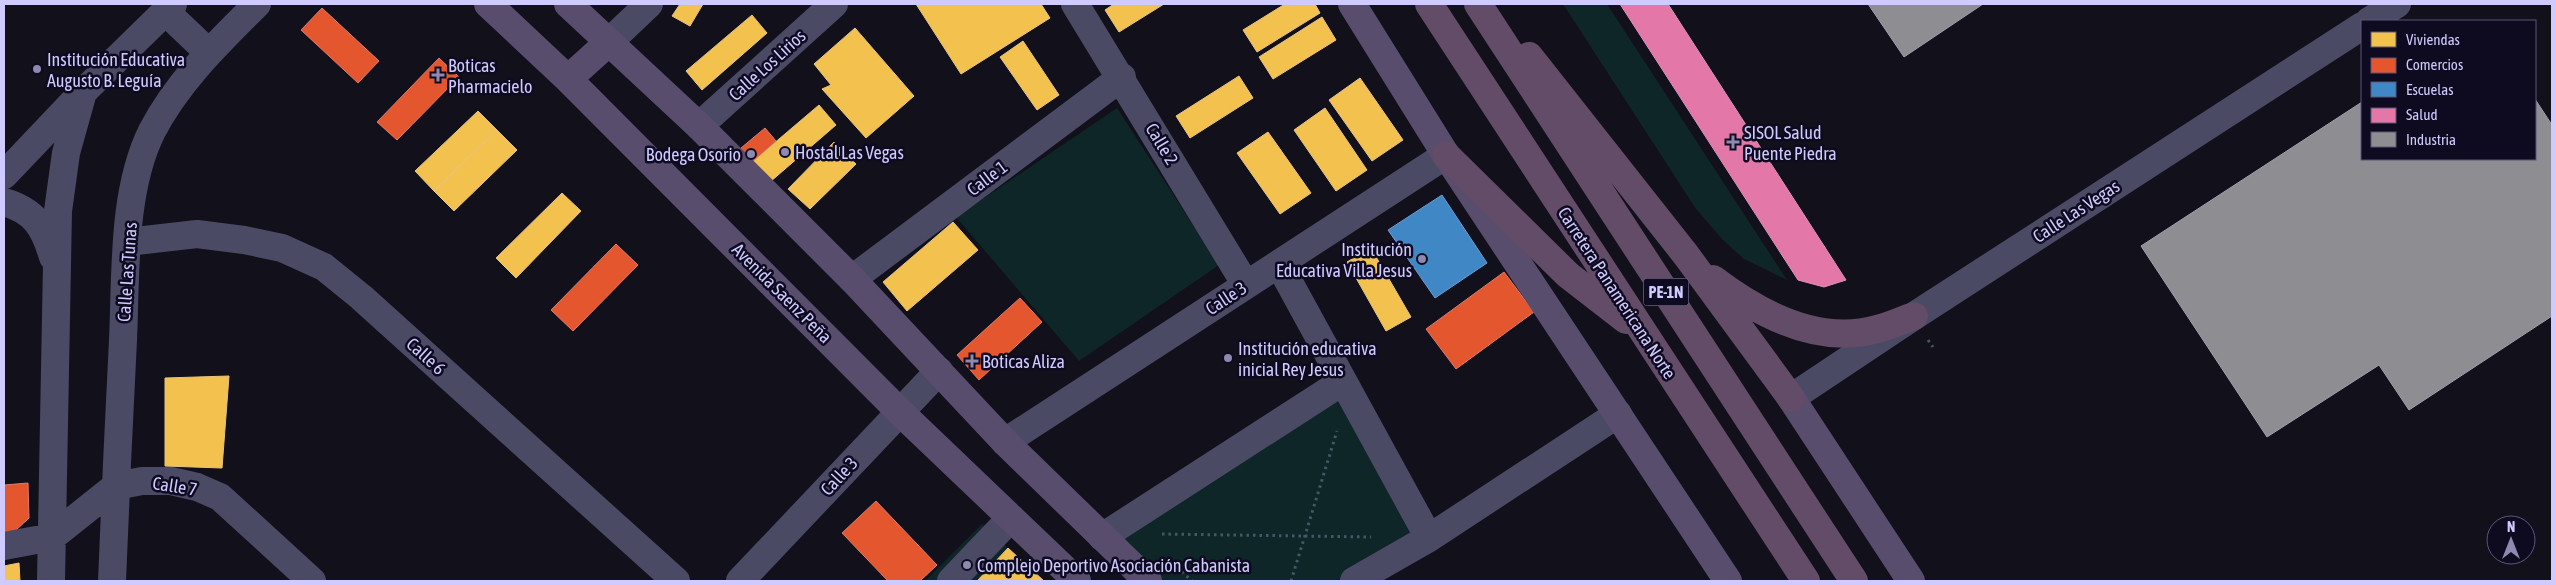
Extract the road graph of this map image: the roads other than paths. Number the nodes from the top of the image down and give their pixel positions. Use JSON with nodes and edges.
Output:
{"nodes":[{"id":1,"x":258,"y":4,"type":"edge"},
{"id":2,"x":488,"y":4,"type":"edge"},
{"id":3,"x":568,"y":4,"type":"edge"},
{"id":4,"x":648,"y":4,"type":"edge"},
{"id":5,"x":834,"y":4,"type":"edge"},
{"id":6,"x":1075,"y":4,"type":"edge"},
{"id":7,"x":1352,"y":4,"type":"edge"},
{"id":8,"x":1429,"y":4,"type":"edge"},
{"id":9,"x":1478,"y":4,"type":"edge"},
{"id":10,"x":1484,"y":4,"type":"edge"},
{"id":11,"x":2396,"y":4,"type":"edge"},
{"id":12,"x":169,"y":7,"type":"edge"},
{"id":13,"x":2371,"y":20,"type":"edge"},
{"id":14,"x":2361,"y":27,"type":"edge"},
{"id":15,"x":608,"y":42,"type":"junction"},
{"id":16,"x":209,"y":53,"type":"junction"},
{"id":17,"x":1122,"y":77,"type":"junction"},
{"id":18,"x":568,"y":79,"type":"junction"},
{"id":19,"x":83,"y":92,"type":"junction"},
{"id":20,"x":699,"y":126,"type":"junction"},
{"id":21,"x":1446,"y":155,"type":"junction"},
{"id":22,"x":4,"y":175,"type":"edge"},
{"id":23,"x":4,"y":202,"type":"edge"},
{"id":24,"x":127,"y":242,"type":"junction"},
{"id":25,"x":1686,"y":255,"type":"junction"},
{"id":26,"x":1278,"y":264,"type":"junction"},
{"id":27,"x":58,"y":273,"type":"junction"},
{"id":28,"x":852,"y":278,"type":"junction"},
{"id":29,"x":1246,"y":285,"type":"junction"},
{"id":30,"x":1914,"y":316,"type":"junction"},
{"id":31,"x":1643,"y":333,"type":"junction"},
{"id":32,"x":939,"y":371,"type":"junction"},
{"id":33,"x":1345,"y":388,"type":"junction"},
{"id":34,"x":1791,"y":398,"type":"junction"},
{"id":35,"x":900,"y":412,"type":"junction"},
{"id":36,"x":1618,"y":414,"type":"junction"},
{"id":37,"x":1006,"y":442,"type":"junction"},
{"id":38,"x":116,"y":486,"type":"junction"},
{"id":39,"x":1011,"y":518,"type":"junction"},
{"id":40,"x":52,"y":537,"type":"junction"},
{"id":41,"x":1429,"y":538,"type":"junction"},
{"id":42,"x":1109,"y":543,"type":"junction"},
{"id":43,"x":4,"y":546,"type":"edge"},
{"id":44,"x":1719,"y":578,"type":"edge"},
{"id":45,"x":51,"y":581,"type":"edge"},
{"id":46,"x":112,"y":581,"type":"edge"},
{"id":47,"x":312,"y":581,"type":"edge"},
{"id":48,"x":676,"y":581,"type":"edge"},
{"id":49,"x":740,"y":581,"type":"edge"},
{"id":50,"x":951,"y":581,"type":"edge"},
{"id":51,"x":1077,"y":581,"type":"edge"},
{"id":52,"x":1148,"y":581,"type":"edge"},
{"id":53,"x":1354,"y":581,"type":"edge"},
{"id":54,"x":1806,"y":581,"type":"edge"},
{"id":55,"x":1854,"y":581,"type":"edge"},
{"id":56,"x":1911,"y":581,"type":"edge"}],
"edges":[{"from":1,"to":16,"type":"street","name":"Calle Las Tunas"},
{"from":2,"to":18,"type":"main road","name":"Avenida Saenz Peña"},
{"from":3,"to":15,"type":"main road"},
{"from":4,"to":15,"type":"street"},
{"from":5,"to":20,"type":"street","name":"Calle Los Lirios"},
{"from":6,"to":17,"type":"street","name":"Calle 2"},
{"from":7,"to":21,"type":"main road"},
{"from":8,"to":31,"type":"highway","name":"Carretera Panamericana Norte","number":"PE-1N"},
{"from":9,"to":55,"type":"highway","number":"PE-1N"},
{"from":10,"to":25,"type":"highway"},
{"from":11,"to":13,"type":"street"},
{"from":12,"to":16,"type":"street"},
{"from":12,"to":19,"type":"street"},
{"from":14,"to":30,"type":"street","name":"Calle Las Vegas"},
{"from":15,"to":18,"type":"main road"},
{"from":15,"to":20,"type":"main road"},
{"from":16,"to":24,"type":"street","name":"Calle Las Tunas"},
{"from":17,"to":28,"type":"street","name":"Calle 1"},
{"from":17,"to":29,"type":"street","name":"Calle 2"},
{"from":18,"to":35,"type":"main road","name":"Avenida Saenz Peña"},
{"from":19,"to":22,"type":"street"},
{"from":19,"to":27,"type":"street"},
{"from":20,"to":28,"type":"main road"},
{"from":21,"to":26,"type":"street","name":"Calle 3"},
{"from":21,"to":31,"type":"highway"},
{"from":21,"to":36,"type":"main road"},
{"from":23,"to":27,"type":"street"},
{"from":24,"to":38,"type":"street","name":"Calle Las Tunas"},
{"from":24,"to":48,"type":"street","name":"Calle 6"},
{"from":25,"to":30,"type":"highway"},
{"from":25,"to":34,"type":"highway"},
{"from":26,"to":29,"type":"street","name":"Calle 3"},
{"from":26,"to":33,"type":"street"},
{"from":27,"to":40,"type":"street"},
{"from":28,"to":32,"type":"main road"},
{"from":29,"to":37,"type":"street","name":"Calle 3"},
{"from":30,"to":34,"type":"street","name":"Calle Las Vegas"},
{"from":31,"to":54,"type":"highway","name":"Carretera Panamericana Norte","number":"PE-1N"},
{"from":32,"to":35,"type":"street","name":"Calle 3"},
{"from":32,"to":37,"type":"main road"},
{"from":33,"to":41,"type":"street"},
{"from":33,"to":42,"type":"street"},
{"from":34,"to":56,"type":"main road"},
{"from":35,"to":39,"type":"main road","name":"Avenida Saenz Peña"},
{"from":35,"to":49,"type":"street","name":"Calle 3"},
{"from":36,"to":41,"type":"street"},
{"from":36,"to":44,"type":"main road"},
{"from":37,"to":42,"type":"main road"},
{"from":38,"to":40,"type":"street","name":"Calle 7"},
{"from":38,"to":46,"type":"street","name":"Calle Las Tunas"},
{"from":38,"to":47,"type":"street","name":"Calle 7"},
{"from":39,"to":50,"type":"street"},
{"from":39,"to":51,"type":"main road","name":"Avenida Saenz Peña"},
{"from":40,"to":43,"type":"street"},
{"from":40,"to":45,"type":"street"},
{"from":41,"to":53,"type":"street"},
{"from":42,"to":52,"type":"main road"}]}
